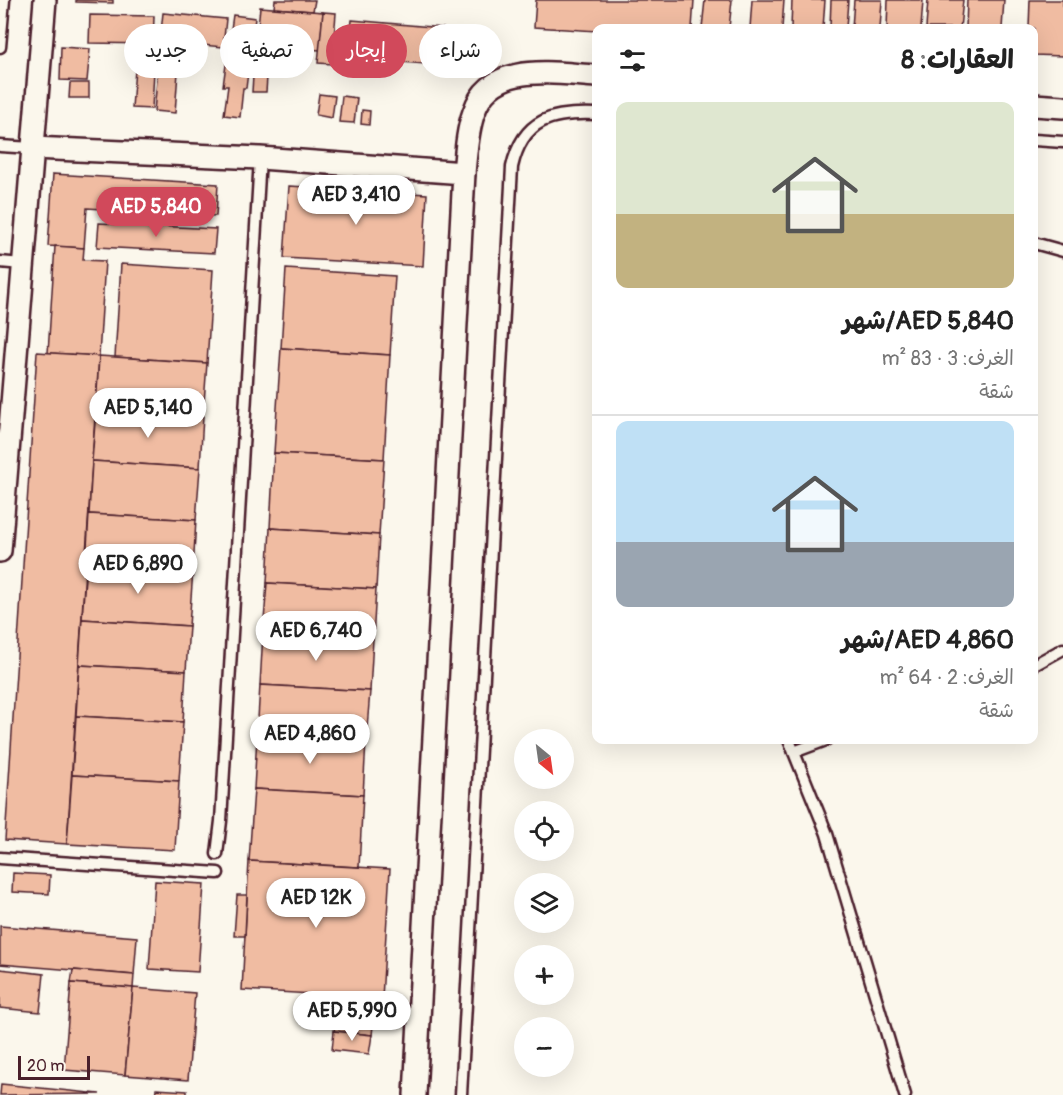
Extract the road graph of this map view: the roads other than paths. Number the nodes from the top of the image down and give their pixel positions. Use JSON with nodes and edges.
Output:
{"nodes":[{"id":1,"x":4,"y":0,"type":"edge"},
{"id":2,"x":45,"y":0,"type":"edge"},
{"id":3,"x":0,"y":47,"type":"edge"},
{"id":4,"x":592,"y":76,"type":"edge"},
{"id":5,"x":1038,"y":105,"type":"edge"},
{"id":6,"x":1063,"y":107,"type":"edge"},
{"id":7,"x":592,"y":114,"type":"edge"},
{"id":8,"x":1038,"y":140,"type":"edge"},
{"id":9,"x":1063,"y":142,"type":"edge"},
{"id":10,"x":0,"y":146,"type":"edge"},
{"id":11,"x":32,"y":148,"type":"junction"},
{"id":12,"x":260,"y":158,"type":"junction"},
{"id":13,"x":464,"y":172,"type":"junction"},
{"id":14,"x":1038,"y":244,"type":"edge"},
{"id":15,"x":1063,"y":251,"type":"edge"},
{"id":16,"x":0,"y":262,"type":"edge"},
{"id":17,"x":22,"y":264,"type":"junction"},
{"id":18,"x":0,"y":551,"type":"edge"},
{"id":19,"x":1063,"y":649,"type":"edge"},
{"id":20,"x":1038,"y":662,"type":"edge"},
{"id":21,"x":791,"y":744,"type":"edge"},
{"id":22,"x":815,"y":744,"type":"edge"},
{"id":23,"x":794,"y":752,"type":"junction"},
{"id":24,"x":217,"y":854,"type":"dead end"},
{"id":25,"x":0,"y":858,"type":"edge"},
{"id":26,"x":218,"y":873,"type":"dead end"},
{"id":27,"x":415,"y":1095,"type":"edge"},
{"id":28,"x":460,"y":1095,"type":"edge"},
{"id":29,"x":905,"y":1095,"type":"edge"}],
"edges":[{"from":1,"to":3,"type":"lane"},
{"from":2,"to":11,"type":"street"},
{"from":4,"to":13,"type":"street"},
{"from":5,"to":6,"type":"street"},
{"from":7,"to":28,"type":"lane"},
{"from":8,"to":9,"type":"lane"},
{"from":10,"to":11,"type":"lane"},
{"from":11,"to":12,"type":"street"},
{"from":11,"to":17,"type":"street"},
{"from":12,"to":13,"type":"street"},
{"from":12,"to":24,"type":"lane"},
{"from":13,"to":27,"type":"street"},
{"from":14,"to":15,"type":"lane"},
{"from":16,"to":17,"type":"lane"},
{"from":17,"to":18,"type":"street"},
{"from":19,"to":20,"type":"lane"},
{"from":21,"to":23,"type":"lane"},
{"from":22,"to":23,"type":"lane"},
{"from":23,"to":29,"type":"lane"},
{"from":25,"to":26,"type":"lane"}]}
